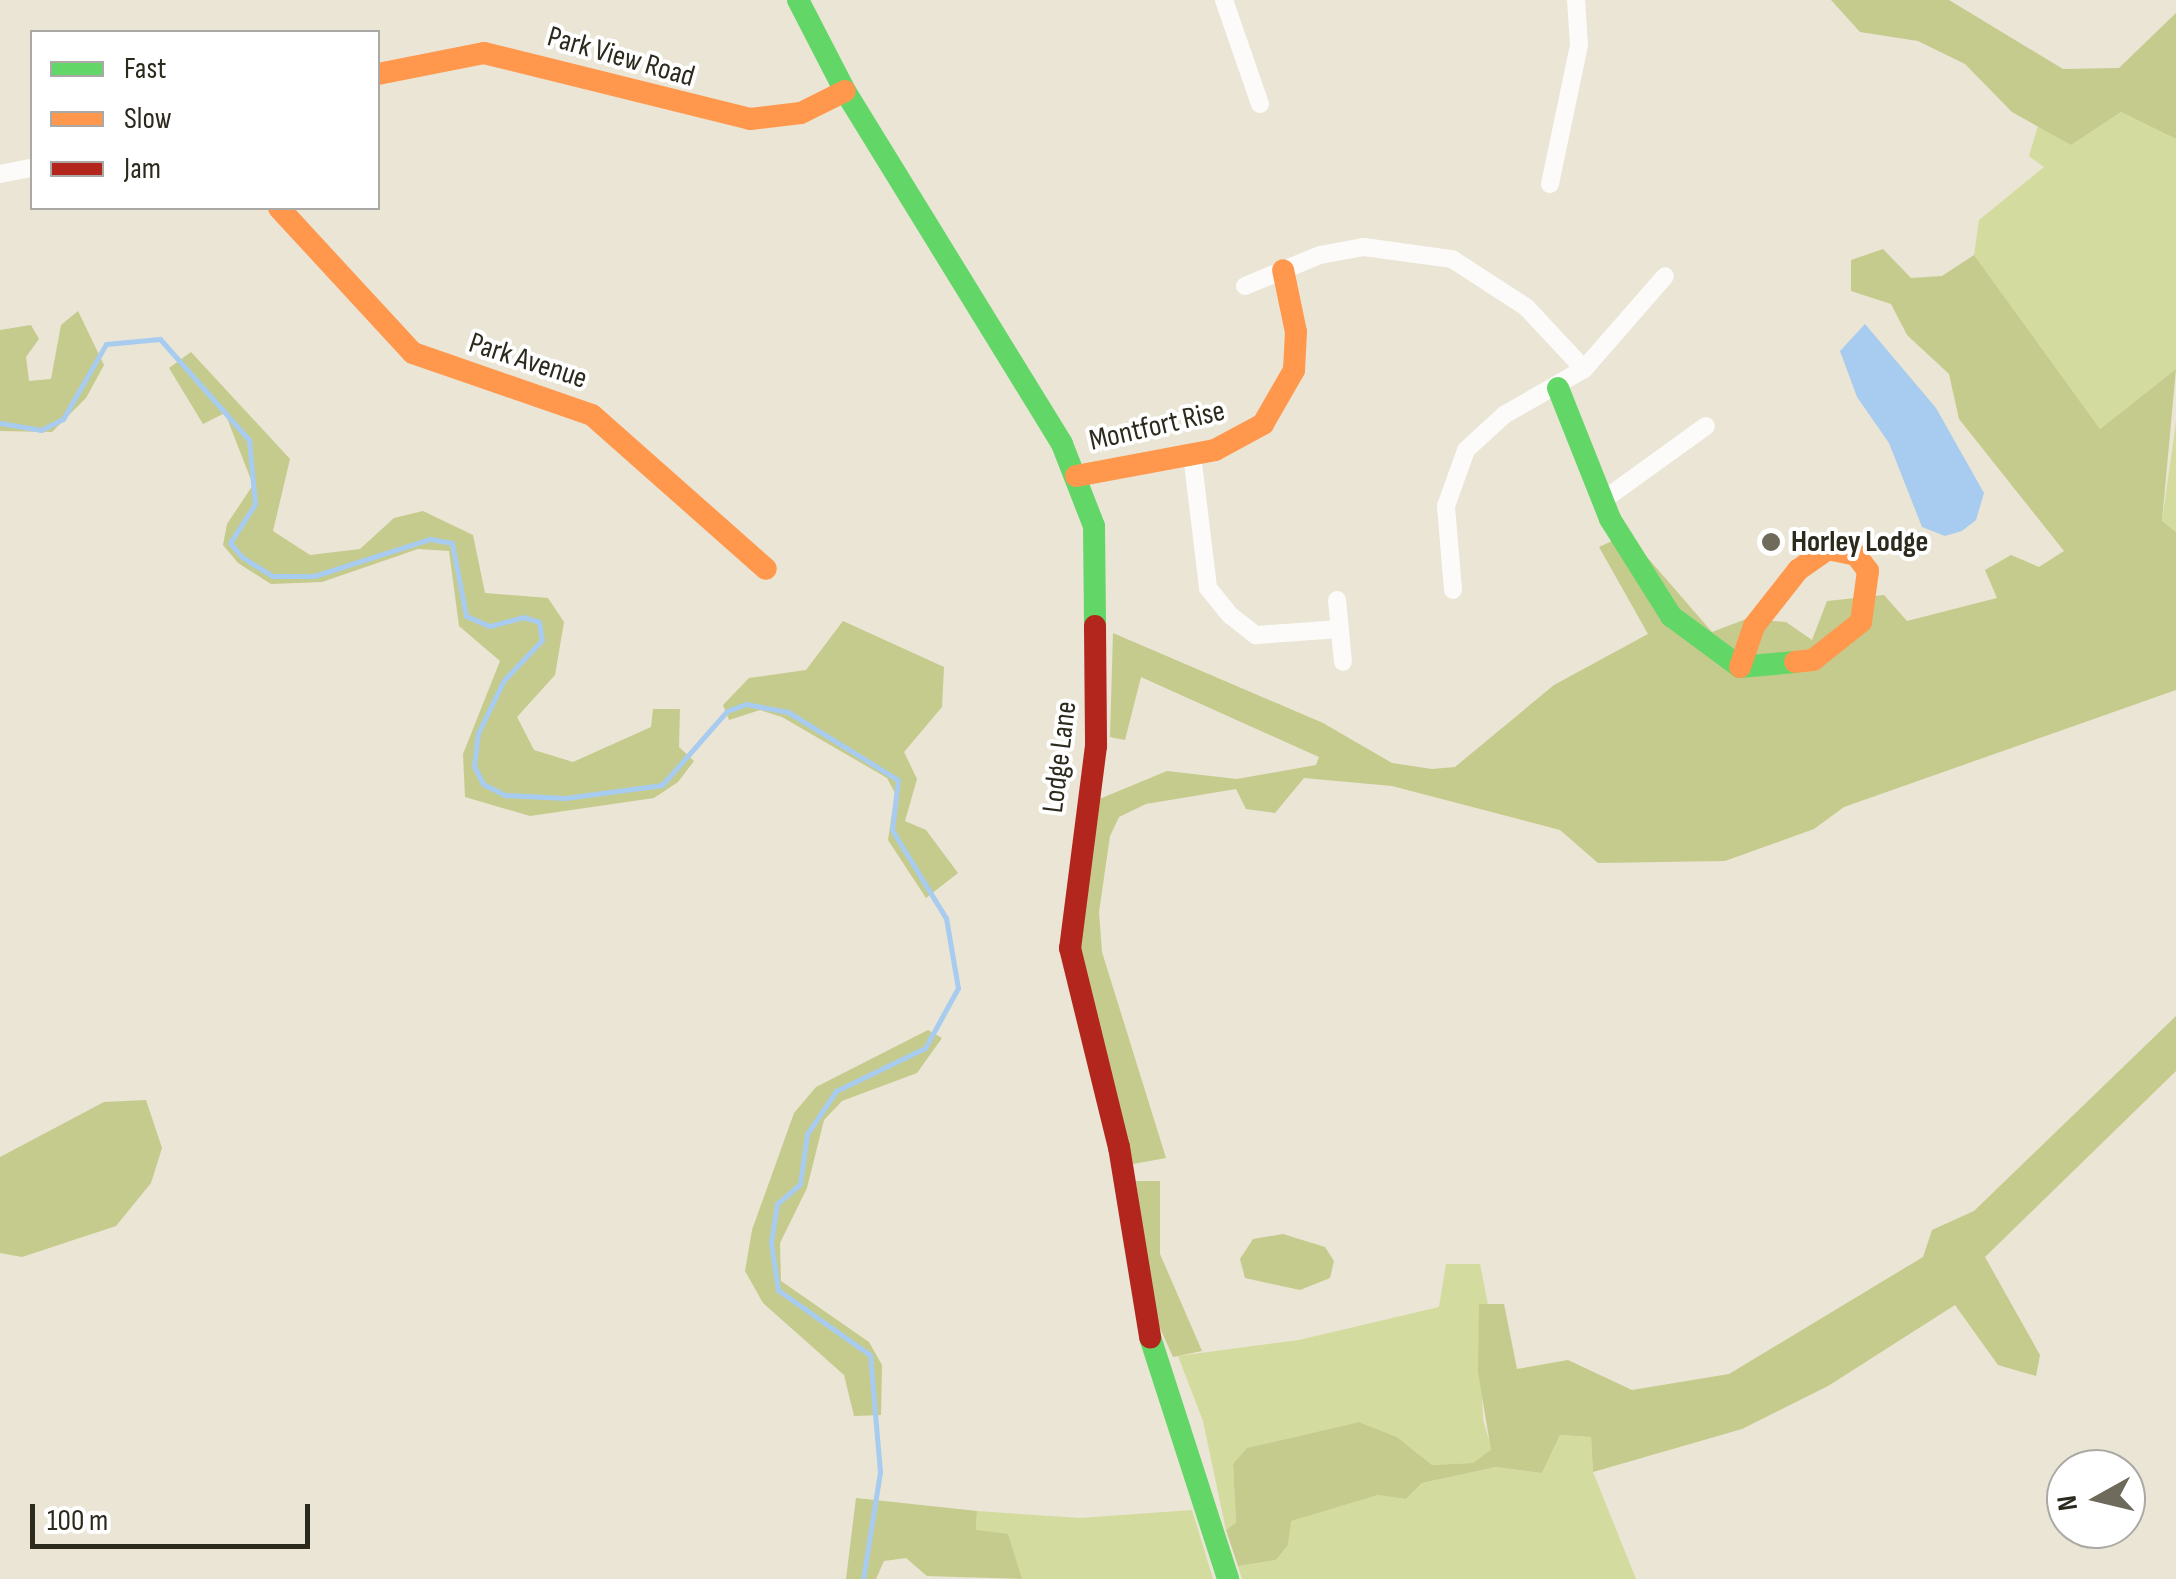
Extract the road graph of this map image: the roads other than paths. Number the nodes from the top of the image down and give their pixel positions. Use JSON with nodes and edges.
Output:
{"nodes":[{"id":1,"x":798,"y":0,"type":"edge"},
{"id":2,"x":1224,"y":0,"type":"edge"},
{"id":3,"x":1576,"y":0,"type":"edge"},
{"id":4,"x":380,"y":74,"type":"edge"},
{"id":5,"x":845,"y":91,"type":"junction"},
{"id":6,"x":1260,"y":104,"type":"dead end"},
{"id":7,"x":30,"y":168,"type":"edge"},
{"id":8,"x":0,"y":174,"type":"edge"},
{"id":9,"x":1550,"y":184,"type":"dead end"},
{"id":10,"x":281,"y":210,"type":"edge"},
{"id":11,"x":1284,"y":270,"type":"junction"},
{"id":12,"x":1665,"y":276,"type":"dead end"},
{"id":13,"x":1245,"y":286,"type":"dead end"},
{"id":14,"x":1584,"y":369,"type":"junction"},
{"id":15,"x":1558,"y":388,"type":"junction"},
{"id":16,"x":1706,"y":426,"type":"dead end"},
{"id":17,"x":1192,"y":455,"type":"junction"},
{"id":18,"x":1076,"y":476,"type":"junction"},
{"id":19,"x":1602,"y":501,"type":"junction"},
{"id":20,"x":766,"y":568,"type":"dead end"},
{"id":21,"x":1453,"y":590,"type":"dead end"},
{"id":22,"x":1337,"y":600,"type":"dead end"},
{"id":23,"x":1340,"y":629,"type":"junction"},
{"id":24,"x":1343,"y":662,"type":"dead end"},
{"id":25,"x":1740,"y":667,"type":"junction"},
{"id":26,"x":1228,"y":1579,"type":"edge"}],
"edges":[{"from":1,"to":5,"type":"street","name":"Lodge Lane"},
{"from":2,"to":6,"type":"street"},
{"from":3,"to":9,"type":"street"},
{"from":4,"to":5,"type":"street","name":"Park View Road"},
{"from":5,"to":18,"type":"street","name":"Lodge Lane"},
{"from":7,"to":8,"type":"street"},
{"from":10,"to":20,"type":"street","name":"Park Avenue"},
{"from":11,"to":13,"type":"street"},
{"from":11,"to":14,"type":"street"},
{"from":11,"to":17,"type":"street","name":"Montfort Rise"},
{"from":12,"to":14,"type":"street"},
{"from":14,"to":15,"type":"street"},
{"from":15,"to":19,"type":"street"},
{"from":15,"to":21,"type":"street"},
{"from":16,"to":19,"type":"street"},
{"from":17,"to":18,"type":"street","name":"Montfort Rise"},
{"from":17,"to":23,"type":"street"},
{"from":18,"to":26,"type":"street","name":"Lodge Lane"},
{"from":19,"to":25,"type":"street"},
{"from":22,"to":23,"type":"street"},
{"from":23,"to":24,"type":"street"},
{"from":25,"to":25,"type":"street"}]}
